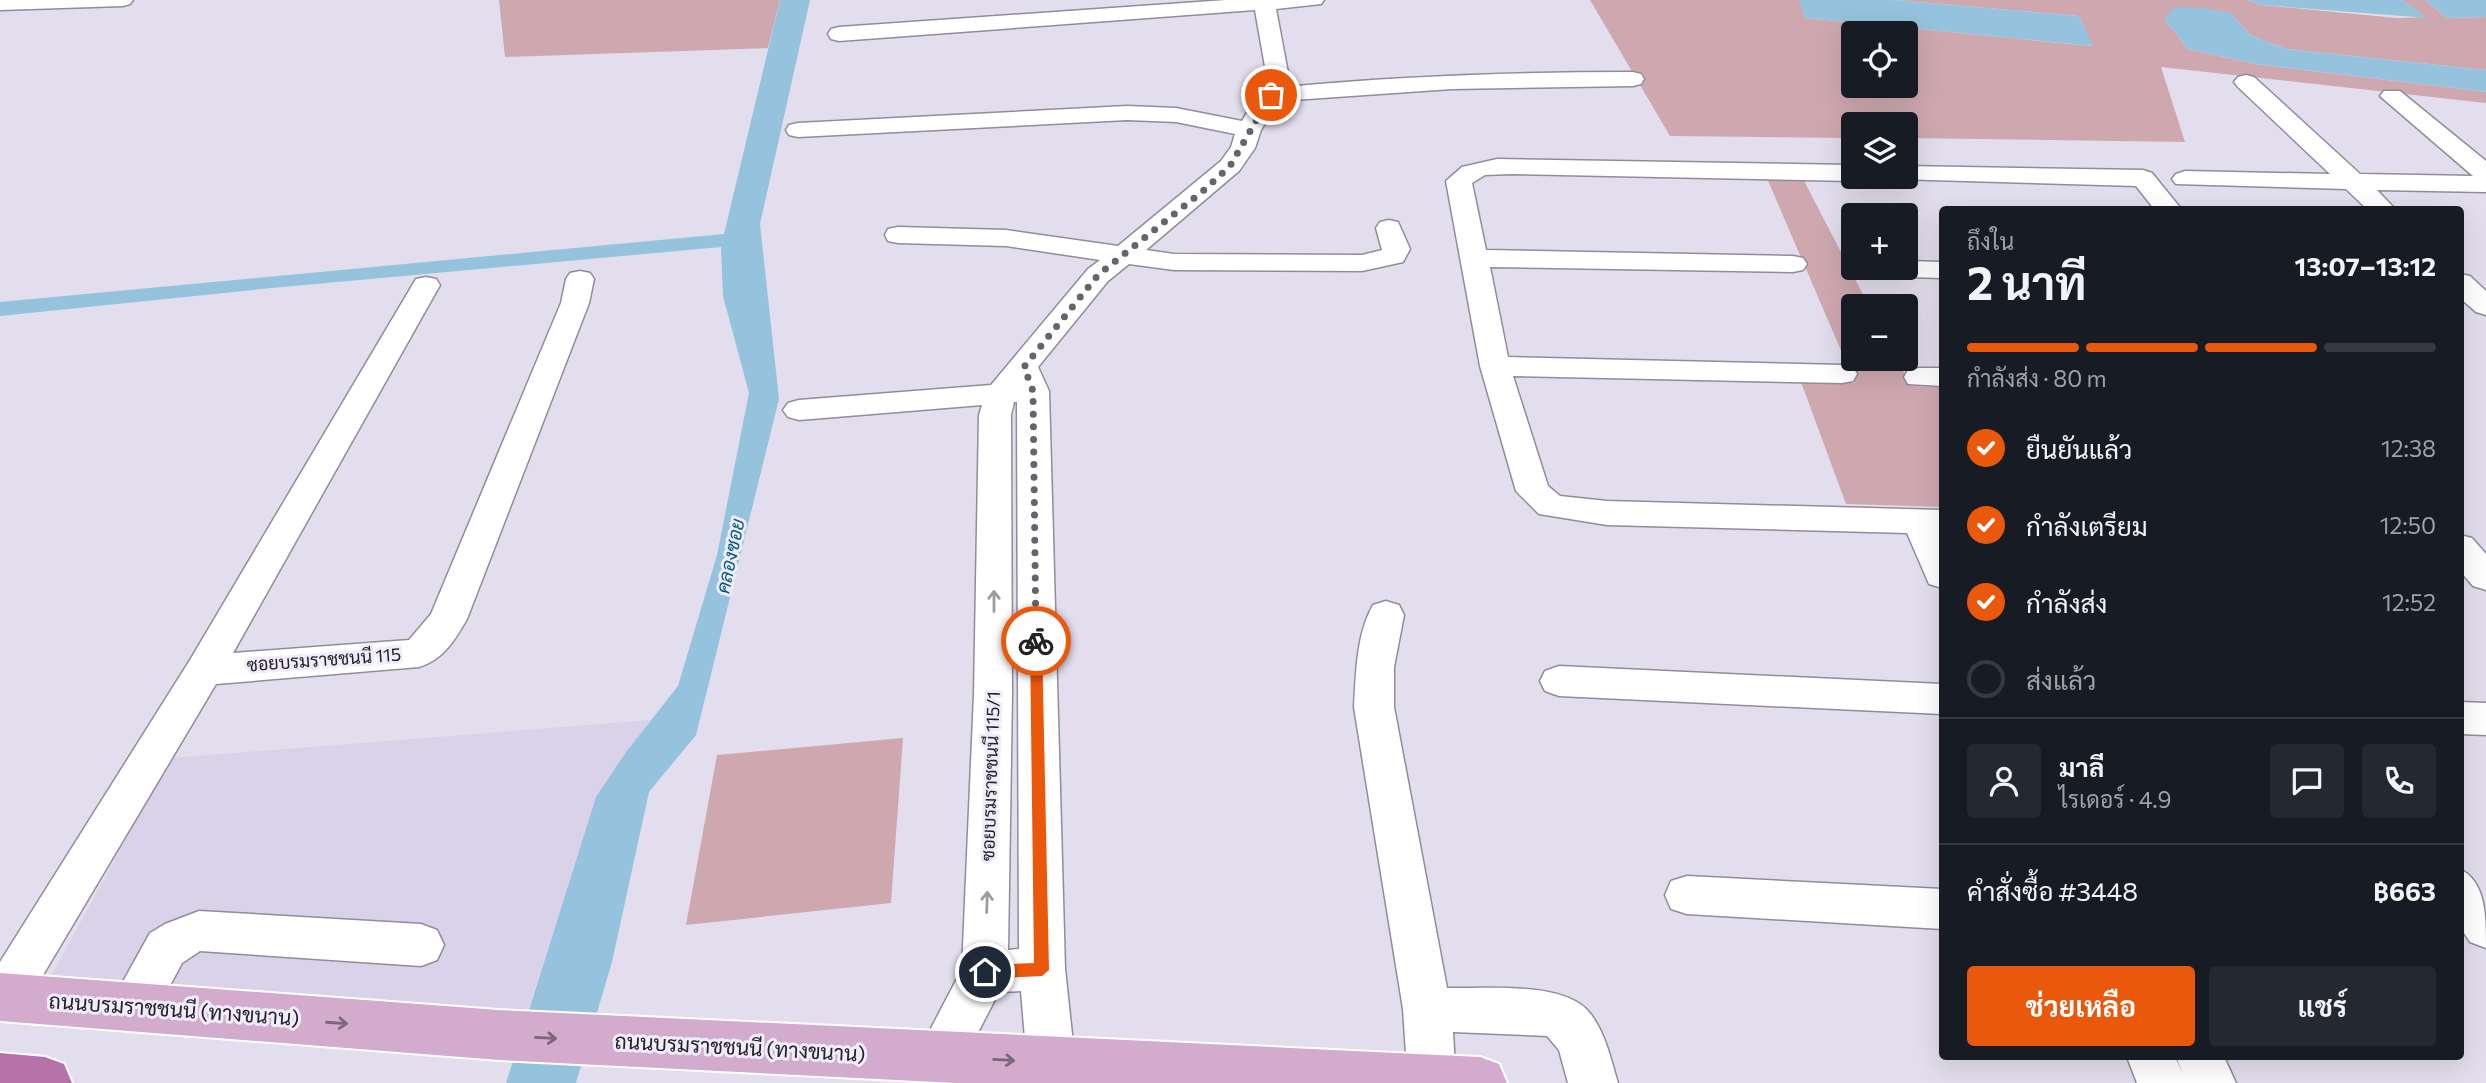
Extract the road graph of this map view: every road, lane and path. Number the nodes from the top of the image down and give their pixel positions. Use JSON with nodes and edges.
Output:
{"nodes":[{"id":1,"x":123,"y":0,"type":"edge"},
{"id":2,"x":1314,"y":0,"type":"edge"},
{"id":3,"x":1263,"y":2,"type":"edge"},
{"id":4,"x":0,"y":4,"type":"edge"},
{"id":5,"x":839,"y":34,"type":"dead end"},
{"id":6,"x":1633,"y":79,"type":"dead end"},
{"id":7,"x":2246,"y":82,"type":"dead end"},
{"id":8,"x":1271,"y":95,"type":"junction"},
{"id":9,"x":2392,"y":96,"type":"dead end"},
{"id":10,"x":798,"y":130,"type":"dead end"},
{"id":11,"x":1249,"y":130,"type":"junction"},
{"id":12,"x":1841,"y":173,"type":"edge"},
{"id":13,"x":1918,"y":174,"type":"edge"},
{"id":14,"x":2486,"y":174,"type":"edge"},
{"id":15,"x":2185,"y":178,"type":"dead end"},
{"id":16,"x":2353,"y":183,"type":"junction"},
{"id":17,"x":2486,"y":184,"type":"edge"},
{"id":18,"x":2166,"y":206,"type":"edge"},
{"id":19,"x":2379,"y":206,"type":"edge"},
{"id":20,"x":1389,"y":228,"type":"dead end"},
{"id":21,"x":898,"y":234,"type":"dead end"},
{"id":22,"x":1122,"y":254,"type":"junction"},
{"id":23,"x":1472,"y":258,"type":"junction"},
{"id":24,"x":1793,"y":264,"type":"dead end"},
{"id":25,"x":1918,"y":269,"type":"edge"},
{"id":26,"x":1939,"y":270,"type":"edge"},
{"id":27,"x":580,"y":279,"type":"dead end"},
{"id":28,"x":426,"y":285,"type":"dead end"},
{"id":29,"x":2464,"y":286,"type":"edge"},
{"id":30,"x":2486,"y":306,"type":"edge"},
{"id":31,"x":1495,"y":366,"type":"junction"},
{"id":32,"x":1842,"y":374,"type":"dead end"},
{"id":33,"x":1019,"y":384,"type":"junction"},
{"id":34,"x":799,"y":410,"type":"dead end"},
{"id":35,"x":1034,"y":496,"type":"junction"},
{"id":36,"x":995,"y":500,"type":"junction"},
{"id":37,"x":1931,"y":521,"type":"edge"},
{"id":38,"x":2486,"y":544,"type":"edge"},
{"id":39,"x":2464,"y":545,"type":"edge"},
{"id":40,"x":2464,"y":550,"type":"edge"},
{"id":41,"x":1939,"y":560,"type":"edge"},
{"id":42,"x":2486,"y":577,"type":"edge"},
{"id":43,"x":1386,"y":615,"type":"dead end"},
{"id":44,"x":1037,"y":657,"type":"junction"},
{"id":45,"x":994,"y":662,"type":"junction"},
{"id":46,"x":204,"y":670,"type":"junction"},
{"id":47,"x":1559,"y":681,"type":"dead end"},
{"id":48,"x":1939,"y":699,"type":"edge"},
{"id":49,"x":2464,"y":718,"type":"edge"},
{"id":50,"x":2486,"y":719,"type":"edge"},
{"id":51,"x":2464,"y":894,"type":"edge"},
{"id":52,"x":1687,"y":895,"type":"dead end"},
{"id":53,"x":1939,"y":909,"type":"edge"},
{"id":54,"x":2486,"y":928,"type":"edge"},
{"id":55,"x":421,"y":945,"type":"dead end"},
{"id":56,"x":1042,"y":970,"type":"junction"},
{"id":57,"x":985,"y":972,"type":"junction"},
{"id":58,"x":2,"y":997,"type":"edge"},
{"id":59,"x":134,"y":1007,"type":"junction"},
{"id":60,"x":1427,"y":1009,"type":"junction"},
{"id":61,"x":940,"y":1057,"type":"junction"},
{"id":62,"x":2152,"y":1060,"type":"edge"},
{"id":63,"x":2201,"y":1060,"type":"edge"},
{"id":64,"x":1051,"y":1062,"type":"junction"},
{"id":65,"x":0,"y":1079,"type":"edge"},
{"id":66,"x":1456,"y":1082,"type":"edge"},
{"id":67,"x":45,"y":1083,"type":"edge"},
{"id":68,"x":1593,"y":1083,"type":"edge"},
{"id":69,"x":2162,"y":1083,"type":"edge"},
{"id":70,"x":2211,"y":1083,"type":"edge"}],
"edges":[{"from":1,"to":4,"type":"street"},
{"from":2,"to":3,"type":"street"},
{"from":3,"to":5,"type":"street"},
{"from":3,"to":8,"type":"street","name":"ซอยบรมราชชนนี 115/1"},
{"from":6,"to":8,"type":"street"},
{"from":7,"to":16,"type":"street"},
{"from":8,"to":11,"type":"street","name":"ซอยบรมราชชนนี 115/1"},
{"from":9,"to":14,"type":"street"},
{"from":10,"to":11,"type":"street"},
{"from":11,"to":22,"type":"street","name":"ซอยบรมราชชนนี 115/1"},
{"from":12,"to":23,"type":"street"},
{"from":13,"to":18,"type":"street"},
{"from":15,"to":16,"type":"street"},
{"from":16,"to":17,"type":"street"},
{"from":16,"to":19,"type":"street"},
{"from":20,"to":22,"type":"street"},
{"from":21,"to":22,"type":"street"},
{"from":22,"to":33,"type":"street","name":"ซอยบรมราชชนนี 115/1"},
{"from":23,"to":24,"type":"street"},
{"from":23,"to":31,"type":"street"},
{"from":25,"to":26,"type":"street"},
{"from":27,"to":46,"type":"street","name":"ซอยบรมราชชนนี 115"},
{"from":28,"to":46,"type":"street"},
{"from":29,"to":30,"type":"street"},
{"from":31,"to":32,"type":"street"},
{"from":31,"to":37,"type":"street"},
{"from":33,"to":34,"type":"street"},
{"from":33,"to":35,"type":"street"},
{"from":33,"to":36,"type":"street","name":"ซอยบรมราชชนนี 115/1"},
{"from":35,"to":36,"type":"street"},
{"from":35,"to":44,"type":"street"},
{"from":45,"to":36,"type":"street","name":"ซอยบรมราชชนนี 115/1","one_way":true},
{"from":37,"to":41,"type":"street"},
{"from":38,"to":39,"type":"street"},
{"from":40,"to":42,"type":"street"},
{"from":43,"to":60,"type":"street"},
{"from":44,"to":45,"type":"street"},
{"from":44,"to":56,"type":"street"},
{"from":57,"to":45,"type":"street","name":"ซอยบรมราชชนนี 115/1","one_way":true},
{"from":46,"to":58,"type":"street"},
{"from":47,"to":48,"type":"street"},
{"from":49,"to":50,"type":"street"},
{"from":51,"to":54,"type":"street"},
{"from":52,"to":53,"type":"street"},
{"from":55,"to":59,"type":"street"},
{"from":56,"to":57,"type":"street"},
{"from":56,"to":64,"type":"street"},
{"from":57,"to":61,"type":"street","name":"ซอยบรมราชชนนี 115/1"},
{"from":58,"to":59,"type":"main road","name":"ถนนบรมราชชนนี (ทางขนาน)"},
{"from":59,"to":61,"type":"main road","name":"ถนนบรมราชชนนี (ทางขนาน)","one_way":true},
{"from":60,"to":66,"type":"street"},
{"from":60,"to":68,"type":"street"},
{"from":61,"to":64,"type":"main road","name":"ถนนบรมราชชนนี (ทางขนาน)","one_way":true},
{"from":62,"to":69,"type":"street"},
{"from":63,"to":70,"type":"street"},
{"from":64,"to":66,"type":"main road","name":"ถนนบรมราชชนนี (ทางขนาน)"},
{"from":65,"to":67,"type":"highway"}]}
